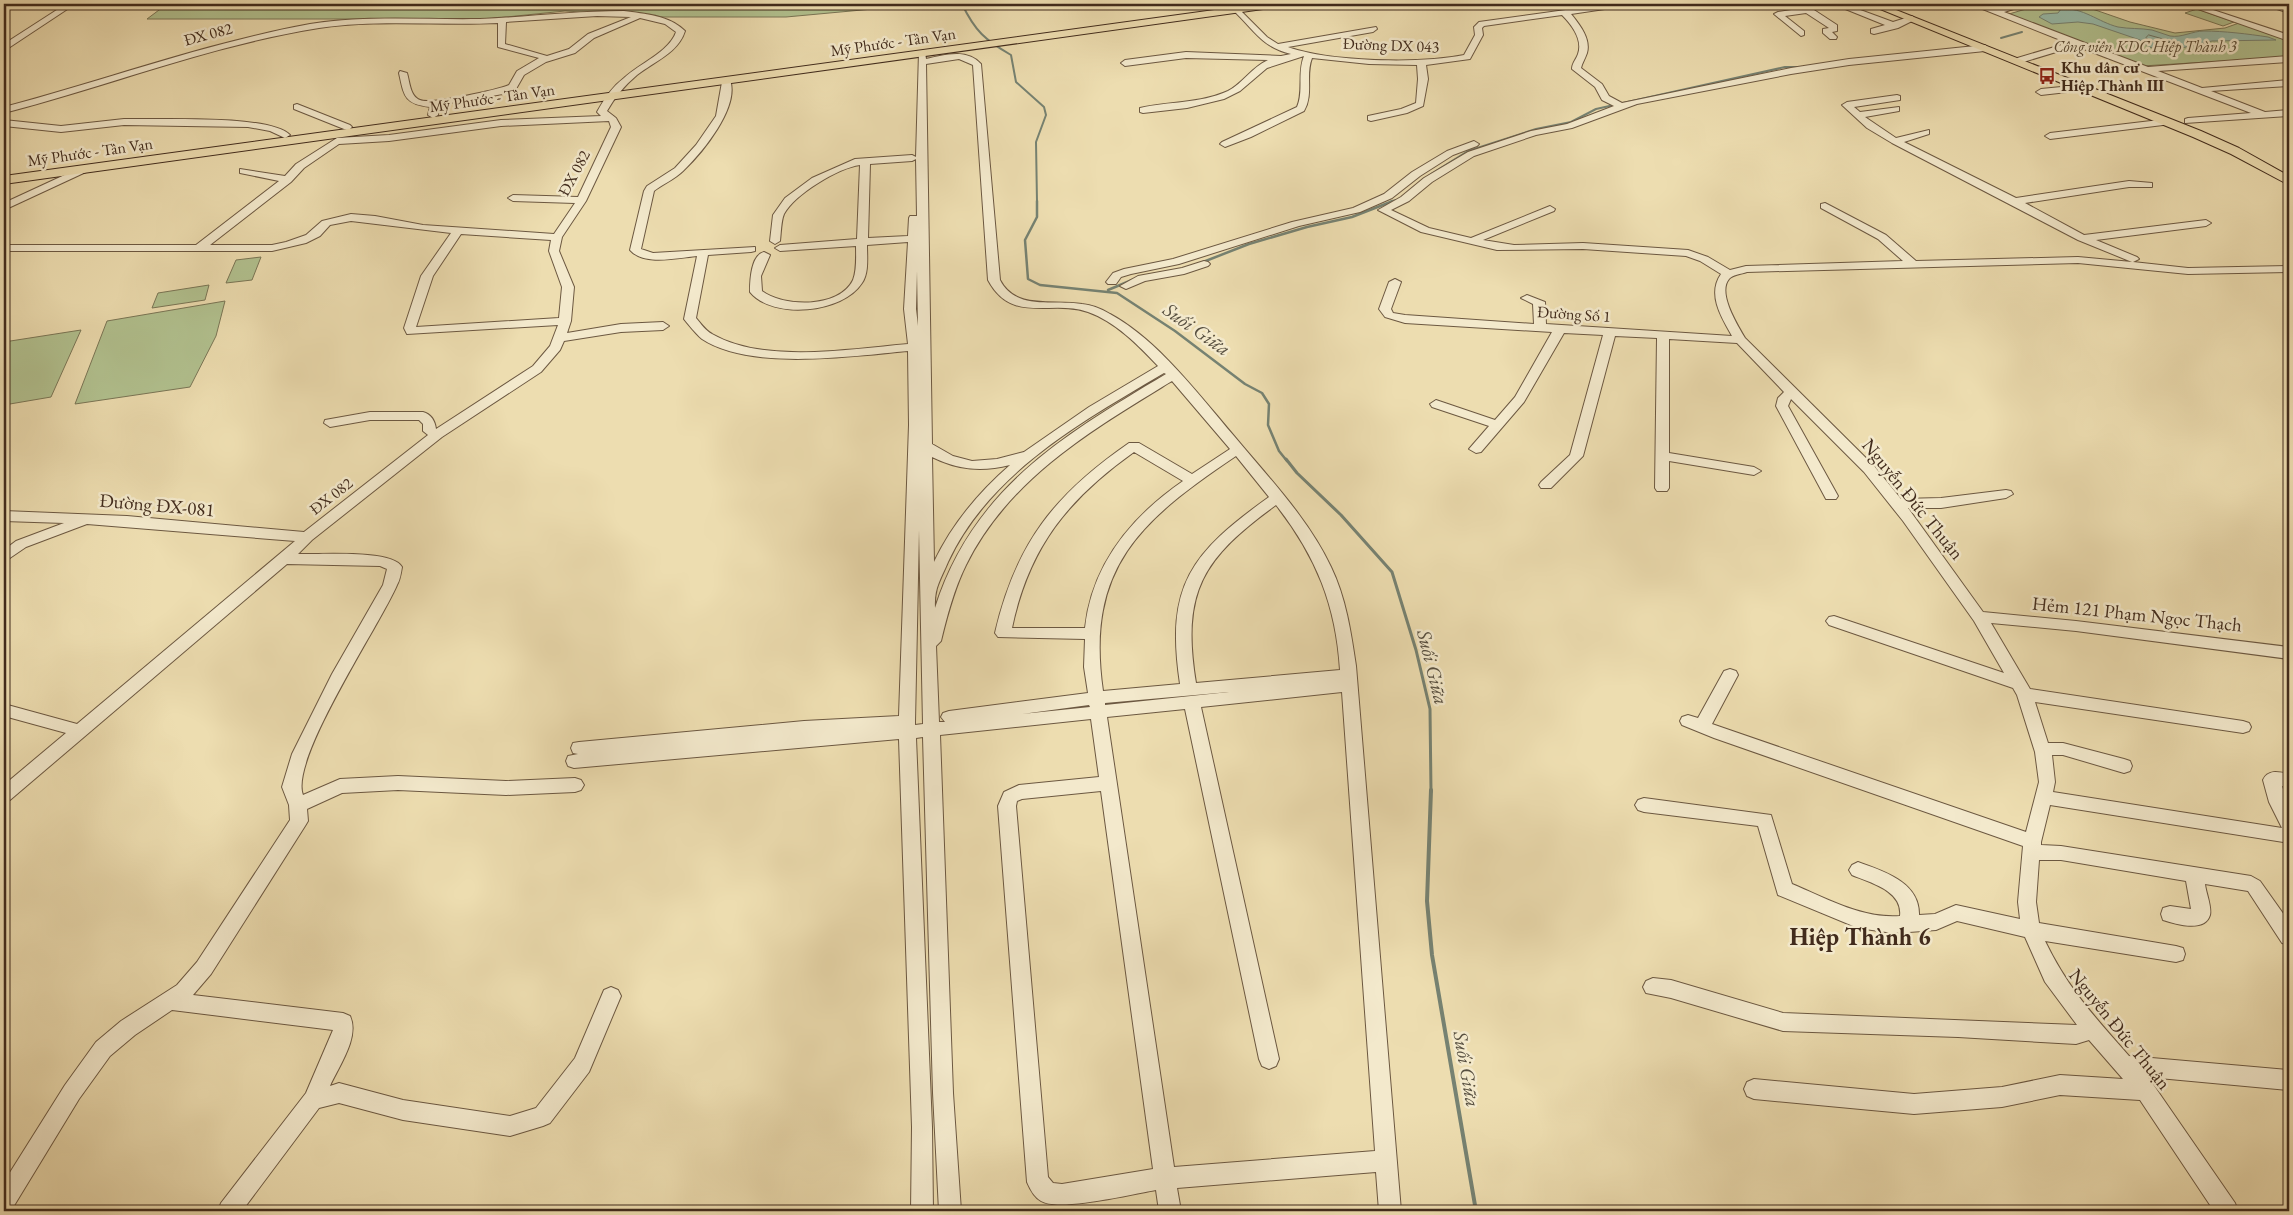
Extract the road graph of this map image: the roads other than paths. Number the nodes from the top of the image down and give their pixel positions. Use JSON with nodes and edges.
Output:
{"nodes":[{"id":1,"x":71,"y":4,"type":"edge"},
{"id":2,"x":1248,"y":4,"type":"edge"},
{"id":3,"x":1278,"y":4,"type":"edge"},
{"id":4,"x":1624,"y":4,"type":"edge"},
{"id":5,"x":1837,"y":4,"type":"edge"},
{"id":6,"x":1873,"y":4,"type":"edge"},
{"id":7,"x":1894,"y":4,"type":"edge"},
{"id":8,"x":1974,"y":4,"type":"edge"},
{"id":9,"x":2026,"y":4,"type":"edge"},
{"id":10,"x":2188,"y":4,"type":"edge"},
{"id":11,"x":2266,"y":4,"type":"edge"},
{"id":12,"x":1548,"y":6,"type":"dead end"},
{"id":13,"x":1232,"y":7,"type":"edge"},
{"id":14,"x":1808,"y":7,"type":"edge"},
{"id":15,"x":1564,"y":12,"type":"junction"},
{"id":16,"x":1996,"y":12,"type":"junction"},
{"id":17,"x":2289,"y":12,"type":"edge"},
{"id":18,"x":1554,"y":14,"type":"junction"},
{"id":19,"x":641,"y":17,"type":"junction"},
{"id":20,"x":502,"y":20,"type":"junction"},
{"id":21,"x":1912,"y":20,"type":"junction"},
{"id":22,"x":1895,"y":26,"type":"junction"},
{"id":23,"x":1373,"y":29,"type":"dead end"},
{"id":24,"x":1874,"y":31,"type":"dead end"},
{"id":25,"x":1801,"y":33,"type":"dead end"},
{"id":26,"x":1832,"y":37,"type":"dead end"},
{"id":27,"x":2289,"y":38,"type":"edge"},
{"id":28,"x":2074,"y":42,"type":"junction"},
{"id":29,"x":989,"y":43,"type":"junction"},
{"id":30,"x":1973,"y":43,"type":"junction"},
{"id":31,"x":1277,"y":47,"type":"junction"},
{"id":32,"x":4,"y":48,"type":"edge"},
{"id":33,"x":1985,"y":48,"type":"junction"},
{"id":34,"x":1306,"y":54,"type":"junction"},
{"id":35,"x":919,"y":57,"type":"junction"},
{"id":36,"x":1279,"y":58,"type":"junction"},
{"id":37,"x":2021,"y":58,"type":"junction"},
{"id":38,"x":2289,"y":59,"type":"edge"},
{"id":39,"x":543,"y":60,"type":"junction"},
{"id":40,"x":1124,"y":63,"type":"dead end"},
{"id":41,"x":1421,"y":63,"type":"junction"},
{"id":42,"x":2146,"y":69,"type":"junction"},
{"id":43,"x":403,"y":73,"type":"dead end"},
{"id":44,"x":727,"y":82,"type":"junction"},
{"id":45,"x":2289,"y":83,"type":"edge"},
{"id":46,"x":2082,"y":88,"type":"junction"},
{"id":47,"x":2201,"y":89,"type":"junction"},
{"id":48,"x":2041,"y":92,"type":"dead end"},
{"id":49,"x":612,"y":95,"type":"junction"},
{"id":50,"x":1896,"y":98,"type":"dead end"},
{"id":51,"x":1610,"y":101,"type":"junction"},
{"id":52,"x":1620,"y":106,"type":"junction"},
{"id":53,"x":297,"y":107,"type":"dead end"},
{"id":54,"x":1142,"y":110,"type":"dead end"},
{"id":55,"x":1896,"y":110,"type":"dead end"},
{"id":56,"x":6,"y":111,"type":"edge"},
{"id":57,"x":2289,"y":113,"type":"edge"},
{"id":58,"x":433,"y":114,"type":"junction"},
{"id":59,"x":1858,"y":115,"type":"junction"},
{"id":60,"x":2264,"y":115,"type":"junction"},
{"id":61,"x":610,"y":118,"type":"junction"},
{"id":62,"x":1371,"y":118,"type":"dead end"},
{"id":63,"x":2188,"y":121,"type":"junction"},
{"id":64,"x":2168,"y":122,"type":"junction"},
{"id":65,"x":4,"y":123,"type":"edge"},
{"id":66,"x":347,"y":126,"type":"junction"},
{"id":67,"x":917,"y":130,"type":"junction"},
{"id":68,"x":1926,"y":132,"type":"dead end"},
{"id":69,"x":426,"y":134,"type":"junction"},
{"id":70,"x":285,"y":135,"type":"junction"},
{"id":71,"x":2050,"y":136,"type":"dead end"},
{"id":72,"x":319,"y":137,"type":"junction"},
{"id":73,"x":337,"y":141,"type":"junction"},
{"id":74,"x":1895,"y":141,"type":"junction"},
{"id":75,"x":1225,"y":144,"type":"dead end"},
{"id":76,"x":2268,"y":156,"type":"dead end"},
{"id":77,"x":912,"y":158,"type":"junction"},
{"id":78,"x":865,"y":161,"type":"junction"},
{"id":79,"x":84,"y":169,"type":"junction"},
{"id":80,"x":244,"y":171,"type":"dead end"},
{"id":81,"x":4,"y":175,"type":"edge"},
{"id":82,"x":4,"y":180,"type":"edge"},
{"id":83,"x":287,"y":180,"type":"junction"},
{"id":84,"x":2289,"y":181,"type":"edge"},
{"id":85,"x":2148,"y":184,"type":"dead end"},
{"id":86,"x":513,"y":198,"type":"dead end"},
{"id":87,"x":581,"y":200,"type":"junction"},
{"id":88,"x":2015,"y":201,"type":"junction"},
{"id":89,"x":1825,"y":206,"type":"dead end"},
{"id":90,"x":4,"y":207,"type":"edge"},
{"id":91,"x":1550,"y":209,"type":"dead end"},
{"id":92,"x":1383,"y":210,"type":"junction"},
{"id":93,"x":2206,"y":223,"type":"dead end"},
{"id":94,"x":458,"y":231,"type":"junction"},
{"id":95,"x":557,"y":237,"type":"junction"},
{"id":96,"x":2082,"y":238,"type":"junction"},
{"id":97,"x":917,"y":239,"type":"junction"},
{"id":98,"x":1472,"y":241,"type":"junction"},
{"id":99,"x":862,"y":242,"type":"junction"},
{"id":100,"x":757,"y":244,"type":"junction"},
{"id":101,"x":777,"y":244,"type":"junction"},
{"id":102,"x":4,"y":248,"type":"edge"},
{"id":103,"x":199,"y":248,"type":"junction"},
{"id":104,"x":703,"y":252,"type":"junction"},
{"id":105,"x":764,"y":255,"type":"junction"},
{"id":106,"x":1915,"y":266,"type":"junction"},
{"id":107,"x":2163,"y":269,"type":"junction"},
{"id":108,"x":2289,"y":269,"type":"edge"},
{"id":109,"x":1729,"y":274,"type":"junction"},
{"id":110,"x":1112,"y":282,"type":"dead end"},
{"id":111,"x":1395,"y":282,"type":"dead end"},
{"id":112,"x":1126,"y":286,"type":"dead end"},
{"id":113,"x":1527,"y":298,"type":"dead end"},
{"id":114,"x":565,"y":321,"type":"junction"},
{"id":115,"x":663,"y":326,"type":"dead end"},
{"id":116,"x":1540,"y":328,"type":"junction"},
{"id":117,"x":1560,"y":329,"type":"junction"},
{"id":118,"x":1609,"y":334,"type":"junction"},
{"id":119,"x":1663,"y":337,"type":"junction"},
{"id":120,"x":560,"y":338,"type":"junction"},
{"id":121,"x":1740,"y":340,"type":"junction"},
{"id":122,"x":914,"y":346,"type":"junction"},
{"id":123,"x":1169,"y":371,"type":"junction"},
{"id":124,"x":1792,"y":392,"type":"junction"},
{"id":125,"x":1436,"y":404,"type":"dead end"},
{"id":126,"x":330,"y":423,"type":"dead end"},
{"id":127,"x":1498,"y":425,"type":"junction"},
{"id":128,"x":437,"y":434,"type":"junction"},
{"id":129,"x":926,"y":446,"type":"junction"},
{"id":130,"x":1035,"y":449,"type":"junction"},
{"id":131,"x":1476,"y":449,"type":"dead end"},
{"id":132,"x":1237,"y":450,"type":"junction"},
{"id":133,"x":1662,"y":456,"type":"junction"},
{"id":134,"x":1754,"y":471,"type":"dead end"},
{"id":135,"x":1192,"y":480,"type":"junction"},
{"id":136,"x":1546,"y":485,"type":"dead end"},
{"id":137,"x":1662,"y":488,"type":"dead end"},
{"id":138,"x":2006,"y":494,"type":"dead end"},
{"id":139,"x":1831,"y":496,"type":"dead end"},
{"id":140,"x":1277,"y":498,"type":"junction"},
{"id":141,"x":1896,"y":504,"type":"junction"},
{"id":142,"x":4,"y":516,"type":"edge"},
{"id":143,"x":87,"y":520,"type":"junction"},
{"id":144,"x":307,"y":537,"type":"junction"},
{"id":145,"x":4,"y":557,"type":"edge"},
{"id":146,"x":283,"y":559,"type":"junction"},
{"id":147,"x":928,"y":593,"type":"junction"},
{"id":148,"x":1979,"y":617,"type":"junction"},
{"id":149,"x":1834,"y":621,"type":"dead end"},
{"id":150,"x":1092,"y":634,"type":"junction"},
{"id":151,"x":2289,"y":653,"type":"edge"},
{"id":152,"x":928,"y":659,"type":"junction"},
{"id":153,"x":1730,"y":675,"type":"dead end"},
{"id":154,"x":1349,"y":680,"type":"junction"},
{"id":155,"x":2023,"y":689,"type":"junction"},
{"id":156,"x":1191,"y":696,"type":"junction"},
{"id":157,"x":1098,"y":705,"type":"junction"},
{"id":158,"x":4,"y":710,"type":"edge"},
{"id":159,"x":932,"y":724,"type":"junction"},
{"id":160,"x":908,"y":727,"type":"junction"},
{"id":161,"x":2243,"y":727,"type":"dead end"},
{"id":162,"x":80,"y":731,"type":"junction"},
{"id":163,"x":2042,"y":749,"type":"junction"},
{"id":164,"x":576,"y":755,"type":"dead end"},
{"id":165,"x":2124,"y":766,"type":"dead end"},
{"id":166,"x":2289,"y":781,"type":"edge"},
{"id":167,"x":1108,"y":783,"type":"junction"},
{"id":168,"x":575,"y":785,"type":"dead end"},
{"id":169,"x":4,"y":795,"type":"edge"},
{"id":170,"x":2044,"y":797,"type":"junction"},
{"id":171,"x":298,"y":805,"type":"junction"},
{"id":172,"x":1644,"y":805,"type":"dead end"},
{"id":173,"x":2289,"y":824,"type":"edge"},
{"id":174,"x":2289,"y":836,"type":"edge"},
{"id":175,"x":2032,"y":847,"type":"junction"},
{"id":176,"x":1858,"y":870,"type":"dead end"},
{"id":177,"x":2194,"y":874,"type":"junction"},
{"id":178,"x":2170,"y":914,"type":"dead end"},
{"id":179,"x":1909,"y":924,"type":"junction"},
{"id":180,"x":2031,"y":930,"type":"junction"},
{"id":181,"x":2289,"y":937,"type":"edge"},
{"id":182,"x":2176,"y":954,"type":"dead end"},
{"id":183,"x":1653,"y":987,"type":"dead end"},
{"id":184,"x":611,"y":996,"type":"dead end"},
{"id":185,"x":171,"y":1001,"type":"junction"},
{"id":186,"x":2093,"y":1029,"type":"junction"},
{"id":187,"x":1269,"y":1059,"type":"dead end"},
{"id":188,"x":2125,"y":1065,"type":"junction"},
{"id":189,"x":2289,"y":1080,"type":"edge"},
{"id":190,"x":1754,"y":1089,"type":"dead end"},
{"id":191,"x":2146,"y":1090,"type":"junction"},
{"id":192,"x":313,"y":1100,"type":"junction"},
{"id":193,"x":1386,"y":1161,"type":"junction"},
{"id":194,"x":1165,"y":1178,"type":"junction"},
{"id":195,"x":4,"y":1201,"type":"edge"},
{"id":196,"x":229,"y":1211,"type":"edge"},
{"id":197,"x":922,"y":1211,"type":"edge"},
{"id":198,"x":950,"y":1211,"type":"edge"},
{"id":199,"x":1170,"y":1211,"type":"edge"},
{"id":200,"x":1390,"y":1211,"type":"edge"},
{"id":201,"x":2227,"y":1211,"type":"edge"}],
"edges":[{"from":1,"to":32,"type":"street"},
{"from":2,"to":13,"type":"main road","name":"Mỹ Phước - Tân Vạn"},
{"from":3,"to":13,"type":"main road","name":"Mỹ Phước - Tân Vạn"},
{"from":4,"to":15,"type":"street","name":"Đường DX 043"},
{"from":5,"to":22,"type":"street"},
{"from":6,"to":21,"type":"main road"},
{"from":7,"to":37,"type":"main road"},
{"from":8,"to":16,"type":"street"},
{"from":9,"to":16,"type":"street"},
{"from":10,"to":27,"type":"street"},
{"from":11,"to":17,"type":"street"},
{"from":12,"to":18,"type":"street"},
{"from":13,"to":29,"type":"main road","name":"Mỹ Phước - Tân Vạn"},
{"from":13,"to":31,"type":"street","name":"Đường DX 043"},
{"from":14,"to":25,"type":"street"},
{"from":14,"to":26,"type":"street"},
{"from":15,"to":18,"type":"street","name":"Đường DX 043"},
{"from":15,"to":51,"type":"street"},
{"from":16,"to":28,"type":"street"},
{"from":18,"to":41,"type":"street","name":"Đường DX 043"},
{"from":19,"to":20,"type":"street","name":"ĐX 082"},
{"from":19,"to":39,"type":"street"},
{"from":19,"to":49,"type":"street","name":"ĐX 082"},
{"from":20,"to":39,"type":"street"},
{"from":20,"to":56,"type":"street","name":"ĐX 082"},
{"from":21,"to":22,"type":"street"},
{"from":21,"to":30,"type":"main road"},
{"from":22,"to":24,"type":"street"},
{"from":23,"to":31,"type":"street"},
{"from":28,"to":37,"type":"street"},
{"from":28,"to":42,"type":"street"},
{"from":29,"to":35,"type":"main road","name":"Mỹ Phước - Tân Vạn"},
{"from":29,"to":49,"type":"main road","name":"Mỹ Phước - Tân Vạn"},
{"from":30,"to":33,"type":"main road"},
{"from":30,"to":51,"type":"street"},
{"from":31,"to":34,"type":"street","name":"Đường DX 043"},
{"from":33,"to":37,"type":"main road"},
{"from":33,"to":52,"type":"street"},
{"from":34,"to":36,"type":"street"},
{"from":34,"to":41,"type":"street","name":"Đường DX 043"},
{"from":34,"to":75,"type":"street"},
{"from":35,"to":44,"type":"main road","name":"Mỹ Phước - Tân Vạn"},
{"from":35,"to":67,"type":"street"},
{"from":35,"to":123,"type":"street"},
{"from":36,"to":40,"type":"street"},
{"from":36,"to":54,"type":"street"},
{"from":37,"to":46,"type":"main road"},
{"from":37,"to":63,"type":"main road"},
{"from":38,"to":42,"type":"street"},
{"from":39,"to":58,"type":"street"},
{"from":41,"to":62,"type":"street"},
{"from":42,"to":47,"type":"street"},
{"from":43,"to":58,"type":"street"},
{"from":44,"to":49,"type":"main road","name":"Mỹ Phước - Tân Vạn"},
{"from":44,"to":104,"type":"street"},
{"from":45,"to":47,"type":"street"},
{"from":46,"to":48,"type":"street"},
{"from":46,"to":64,"type":"main road"},
{"from":47,"to":60,"type":"street"},
{"from":49,"to":58,"type":"main road","name":"Mỹ Phước - Tân Vạn"},
{"from":49,"to":61,"type":"street","name":"ĐX 082"},
{"from":50,"to":59,"type":"street"},
{"from":51,"to":52,"type":"street"},
{"from":51,"to":110,"type":"street"},
{"from":52,"to":92,"type":"street"},
{"from":53,"to":66,"type":"street"},
{"from":55,"to":59,"type":"street"},
{"from":57,"to":60,"type":"street"},
{"from":58,"to":66,"type":"main road","name":"Mỹ Phước - Tân Vạn"},
{"from":58,"to":69,"type":"street"},
{"from":58,"to":72,"type":"main road","name":"Mỹ Phước - Tân Vạn"},
{"from":59,"to":74,"type":"street"},
{"from":60,"to":63,"type":"street"},
{"from":61,"to":69,"type":"street"},
{"from":61,"to":87,"type":"street","name":"ĐX 082"},
{"from":63,"to":76,"type":"main road"},
{"from":64,"to":71,"type":"street"},
{"from":64,"to":84,"type":"main road"},
{"from":65,"to":70,"type":"street"},
{"from":66,"to":70,"type":"main road","name":"Mỹ Phước - Tân Vạn"},
{"from":67,"to":77,"type":"street"},
{"from":67,"to":97,"type":"street"},
{"from":68,"to":74,"type":"street"},
{"from":69,"to":73,"type":"street"},
{"from":70,"to":81,"type":"main road","name":"Mỹ Phước - Tân Vạn"},
{"from":72,"to":73,"type":"street"},
{"from":72,"to":79,"type":"main road","name":"Mỹ Phước - Tân Vạn"},
{"from":73,"to":83,"type":"street"},
{"from":74,"to":88,"type":"street"},
{"from":77,"to":78,"type":"street"},
{"from":77,"to":97,"type":"street"},
{"from":78,"to":99,"type":"street"},
{"from":78,"to":101,"type":"street"},
{"from":79,"to":82,"type":"main road","name":"Mỹ Phước - Tân Vạn"},
{"from":79,"to":90,"type":"street"},
{"from":80,"to":83,"type":"street"},
{"from":83,"to":103,"type":"street"},
{"from":85,"to":88,"type":"street"},
{"from":86,"to":87,"type":"street"},
{"from":87,"to":95,"type":"street","name":"ĐX 082"},
{"from":88,"to":96,"type":"street"},
{"from":89,"to":106,"type":"street"},
{"from":91,"to":98,"type":"street"},
{"from":92,"to":98,"type":"street"},
{"from":92,"to":112,"type":"street"},
{"from":93,"to":96,"type":"street"},
{"from":94,"to":95,"type":"street"},
{"from":94,"to":103,"type":"street"},
{"from":94,"to":114,"type":"street"},
{"from":95,"to":114,"type":"street","name":"ĐX 082"},
{"from":96,"to":107,"type":"street"},
{"from":97,"to":99,"type":"street"},
{"from":97,"to":122,"type":"street"},
{"from":97,"to":129,"type":"street"},
{"from":98,"to":109,"type":"street"},
{"from":99,"to":101,"type":"street"},
{"from":99,"to":105,"type":"street"},
{"from":100,"to":101,"type":"street"},
{"from":100,"to":104,"type":"street"},
{"from":100,"to":105,"type":"street"},
{"from":101,"to":105,"type":"street"},
{"from":102,"to":103,"type":"street"},
{"from":104,"to":122,"type":"street"},
{"from":106,"to":107,"type":"street"},
{"from":106,"to":109,"type":"street"},
{"from":107,"to":108,"type":"street"},
{"from":109,"to":121,"type":"street","name":"Nguyễn Đức Thuận"},
{"from":111,"to":116,"type":"street","name":"Đường Số 1"},
{"from":113,"to":116,"type":"street"},
{"from":114,"to":120,"type":"street","name":"ĐX 082"},
{"from":115,"to":120,"type":"street"},
{"from":116,"to":117,"type":"street","name":"Đường Số 1"},
{"from":117,"to":118,"type":"street","name":"Đường Số 1"},
{"from":117,"to":127,"type":"street"},
{"from":118,"to":119,"type":"street","name":"Đường Số 1"},
{"from":118,"to":136,"type":"street"},
{"from":119,"to":121,"type":"street","name":"Đường Số 1"},
{"from":119,"to":133,"type":"street"},
{"from":120,"to":128,"type":"street","name":"ĐX 082"},
{"from":121,"to":124,"type":"street","name":"Nguyễn Đức Thuận"},
{"from":122,"to":160,"type":"street"},
{"from":123,"to":130,"type":"street"},
{"from":123,"to":132,"type":"street"},
{"from":123,"to":152,"type":"street"},
{"from":124,"to":139,"type":"street"},
{"from":124,"to":141,"type":"street","name":"Nguyễn Đức Thuận"},
{"from":125,"to":127,"type":"street"},
{"from":126,"to":128,"type":"street"},
{"from":127,"to":131,"type":"street"},
{"from":128,"to":144,"type":"street","name":"ĐX 082"},
{"from":129,"to":130,"type":"street"},
{"from":129,"to":147,"type":"street"},
{"from":130,"to":147,"type":"street"},
{"from":132,"to":135,"type":"street"},
{"from":132,"to":140,"type":"street"},
{"from":133,"to":134,"type":"street"},
{"from":133,"to":137,"type":"street"},
{"from":135,"to":150,"type":"street"},
{"from":135,"to":150,"type":"street"},
{"from":138,"to":141,"type":"street"},
{"from":140,"to":154,"type":"street"},
{"from":140,"to":156,"type":"street"},
{"from":141,"to":148,"type":"street","name":"Nguyễn Đức Thuận"},
{"from":142,"to":143,"type":"street","name":"Đường ĐX-081"},
{"from":143,"to":144,"type":"street","name":"Đường ĐX-081"},
{"from":143,"to":145,"type":"street"},
{"from":144,"to":146,"type":"street","name":"ĐX 082"},
{"from":146,"to":162,"type":"street","name":"ĐX 082"},
{"from":146,"to":171,"type":"street"},
{"from":147,"to":152,"type":"street"},
{"from":148,"to":151,"type":"street","name":"Hẻm 121 Phạm Ngọc Thạch"},
{"from":148,"to":155,"type":"street","name":"Nguyễn Đức Thuận"},
{"from":149,"to":155,"type":"street"},
{"from":150,"to":157,"type":"street"},
{"from":152,"to":159,"type":"street"},
{"from":153,"to":175,"type":"street"},
{"from":154,"to":156,"type":"street"},
{"from":154,"to":193,"type":"street"},
{"from":155,"to":161,"type":"street"},
{"from":155,"to":163,"type":"street","name":"Nguyễn Đức Thuận"},
{"from":156,"to":157,"type":"street"},
{"from":156,"to":187,"type":"street"},
{"from":157,"to":159,"type":"street"},
{"from":157,"to":167,"type":"street"},
{"from":158,"to":162,"type":"street"},
{"from":159,"to":160,"type":"street"},
{"from":159,"to":198,"type":"street"},
{"from":160,"to":164,"type":"street"},
{"from":160,"to":197,"type":"street"},
{"from":162,"to":169,"type":"street","name":"ĐX 082"},
{"from":163,"to":165,"type":"street"},
{"from":163,"to":170,"type":"street","name":"Nguyễn Đức Thuận"},
{"from":166,"to":173,"type":"street"},
{"from":167,"to":194,"type":"street"},
{"from":167,"to":194,"type":"street"},
{"from":168,"to":171,"type":"street"},
{"from":170,"to":174,"type":"street"},
{"from":170,"to":175,"type":"street","name":"Nguyễn Đức Thuận"},
{"from":171,"to":185,"type":"street"},
{"from":172,"to":179,"type":"street"},
{"from":175,"to":177,"type":"street"},
{"from":175,"to":180,"type":"street","name":"Nguyễn Đức Thuận"},
{"from":176,"to":179,"type":"street"},
{"from":177,"to":178,"type":"street"},
{"from":177,"to":181,"type":"street"},
{"from":179,"to":180,"type":"street"},
{"from":180,"to":182,"type":"street"},
{"from":180,"to":186,"type":"street","name":"Nguyễn Đức Thuận"},
{"from":183,"to":186,"type":"street"},
{"from":184,"to":192,"type":"street"},
{"from":185,"to":192,"type":"street"},
{"from":185,"to":195,"type":"street"},
{"from":186,"to":188,"type":"street","name":"Nguyễn Đức Thuận"},
{"from":188,"to":189,"type":"street"},
{"from":188,"to":191,"type":"street","name":"Nguyễn Đức Thuận"},
{"from":190,"to":191,"type":"street"},
{"from":191,"to":201,"type":"street","name":"Nguyễn Đức Thuận"},
{"from":192,"to":196,"type":"street"},
{"from":193,"to":194,"type":"street"},
{"from":193,"to":200,"type":"street"},
{"from":194,"to":199,"type":"street"}]}
